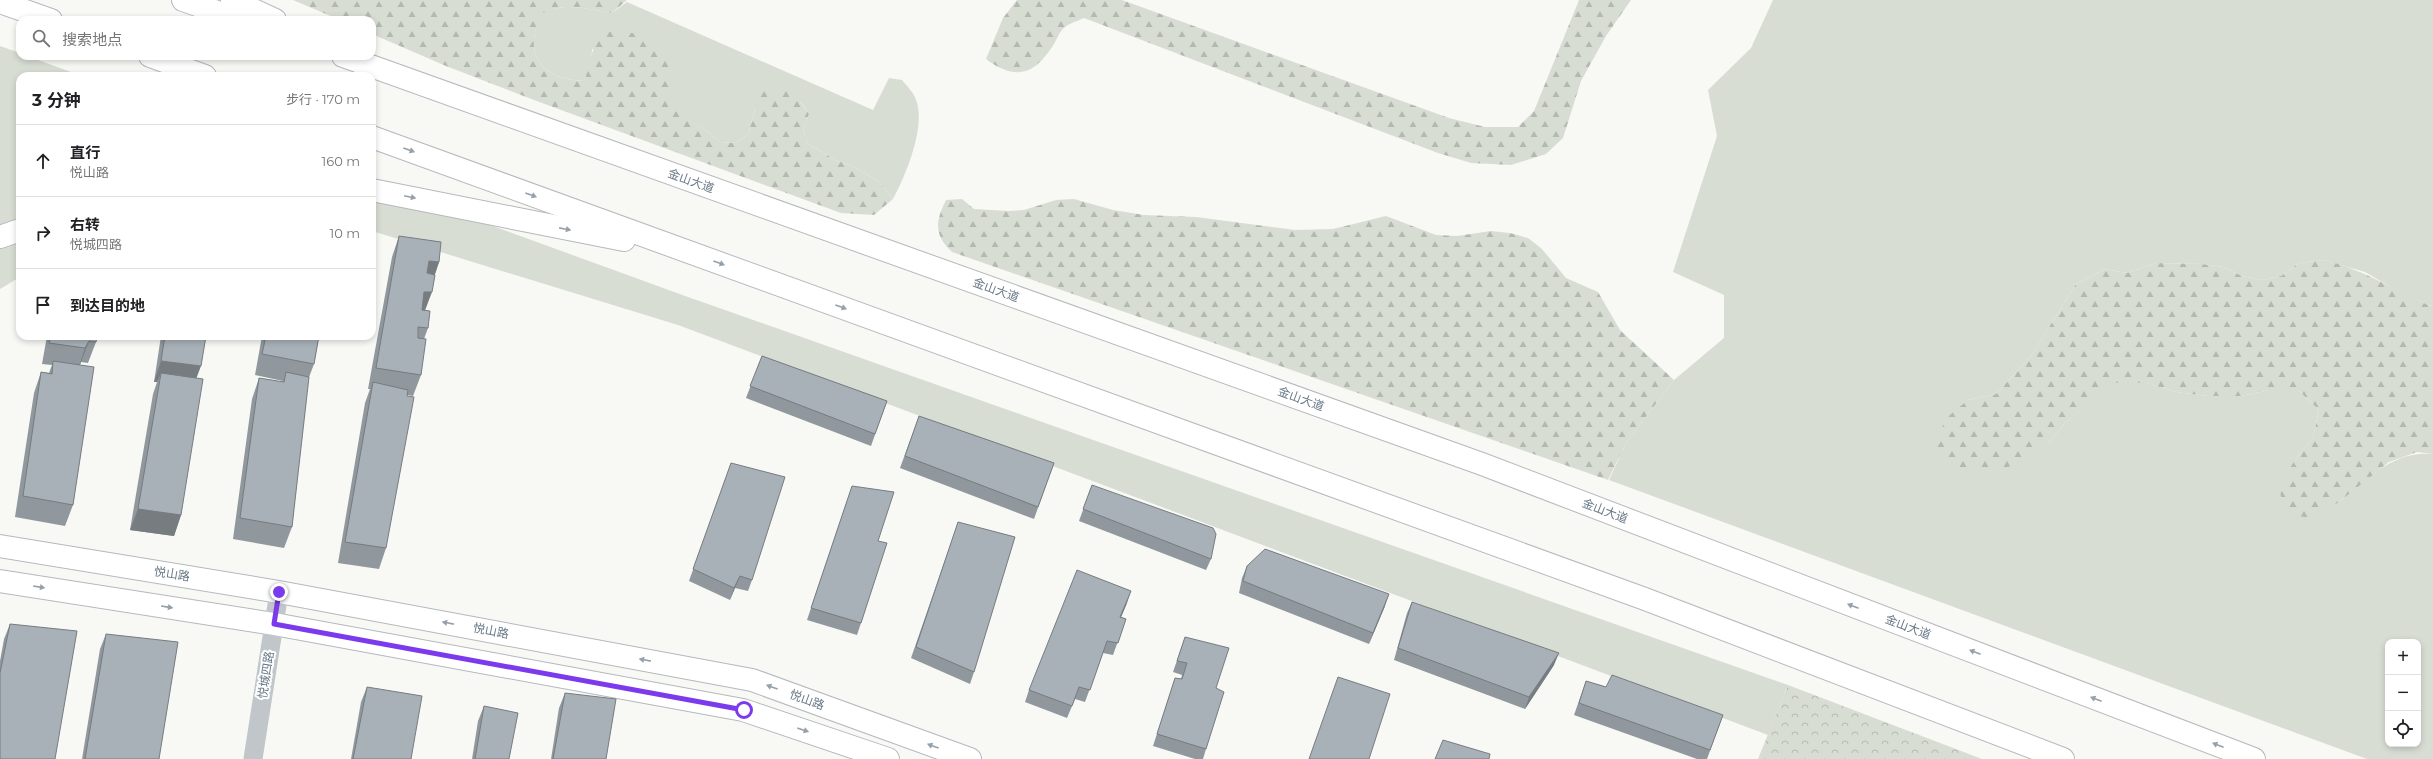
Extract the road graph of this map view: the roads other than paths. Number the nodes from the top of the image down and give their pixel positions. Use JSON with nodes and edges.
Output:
{"nodes":[{"id":1,"x":183,"y":0,"type":"edge"},
{"id":2,"x":232,"y":0,"type":"edge"},
{"id":3,"x":0,"y":2,"type":"edge"},
{"id":4,"x":40,"y":16,"type":"edge"},
{"id":5,"x":229,"y":16,"type":"edge"},
{"id":6,"x":266,"y":16,"type":"edge"},
{"id":7,"x":161,"y":60,"type":"edge"},
{"id":8,"x":354,"y":60,"type":"edge"},
{"id":9,"x":362,"y":60,"type":"edge"},
{"id":10,"x":194,"y":72,"type":"edge"},
{"id":11,"x":388,"y":72,"type":"junction"},
{"id":12,"x":376,"y":138,"type":"edge"},
{"id":13,"x":376,"y":191,"type":"edge"},
{"id":14,"x":16,"y":231,"type":"edge"},
{"id":15,"x":0,"y":237,"type":"edge"},
{"id":16,"x":693,"y":254,"type":"junction"},
{"id":17,"x":0,"y":546,"type":"edge"},
{"id":18,"x":0,"y":581,"type":"edge"},
{"id":19,"x":279,"y":592,"type":"junction"},
{"id":20,"x":274,"y":624,"type":"junction"},
{"id":21,"x":253,"y":759,"type":"edge"},
{"id":22,"x":888,"y":759,"type":"edge"},
{"id":23,"x":970,"y":759,"type":"edge"},
{"id":24,"x":2064,"y":759,"type":"edge"},
{"id":25,"x":2254,"y":759,"type":"edge"}],
"edges":[{"from":1,"to":5,"type":"main road"},
{"from":2,"to":6,"type":"main road"},
{"from":3,"to":4,"type":"main road"},
{"from":7,"to":10,"type":"main road"},
{"from":8,"to":11,"type":"main road","name":"金山大道"},
{"from":9,"to":11,"type":"main road"},
{"from":25,"to":11,"type":"main road","name":"金山大道","one_way":true},
{"from":12,"to":16,"type":"main road","one_way":true},
{"from":13,"to":16,"type":"main road","one_way":true},
{"from":14,"to":15,"type":"main road"},
{"from":16,"to":24,"type":"main road","one_way":true},
{"from":17,"to":19,"type":"main road","name":"悦山路"},
{"from":18,"to":20,"type":"main road","one_way":true},
{"from":19,"to":20,"type":"street","name":"悦城四路"},
{"from":23,"to":19,"type":"main road","name":"悦山路","one_way":true},
{"from":20,"to":21,"type":"street","name":"悦城四路"},
{"from":20,"to":22,"type":"main road","one_way":true}]}
